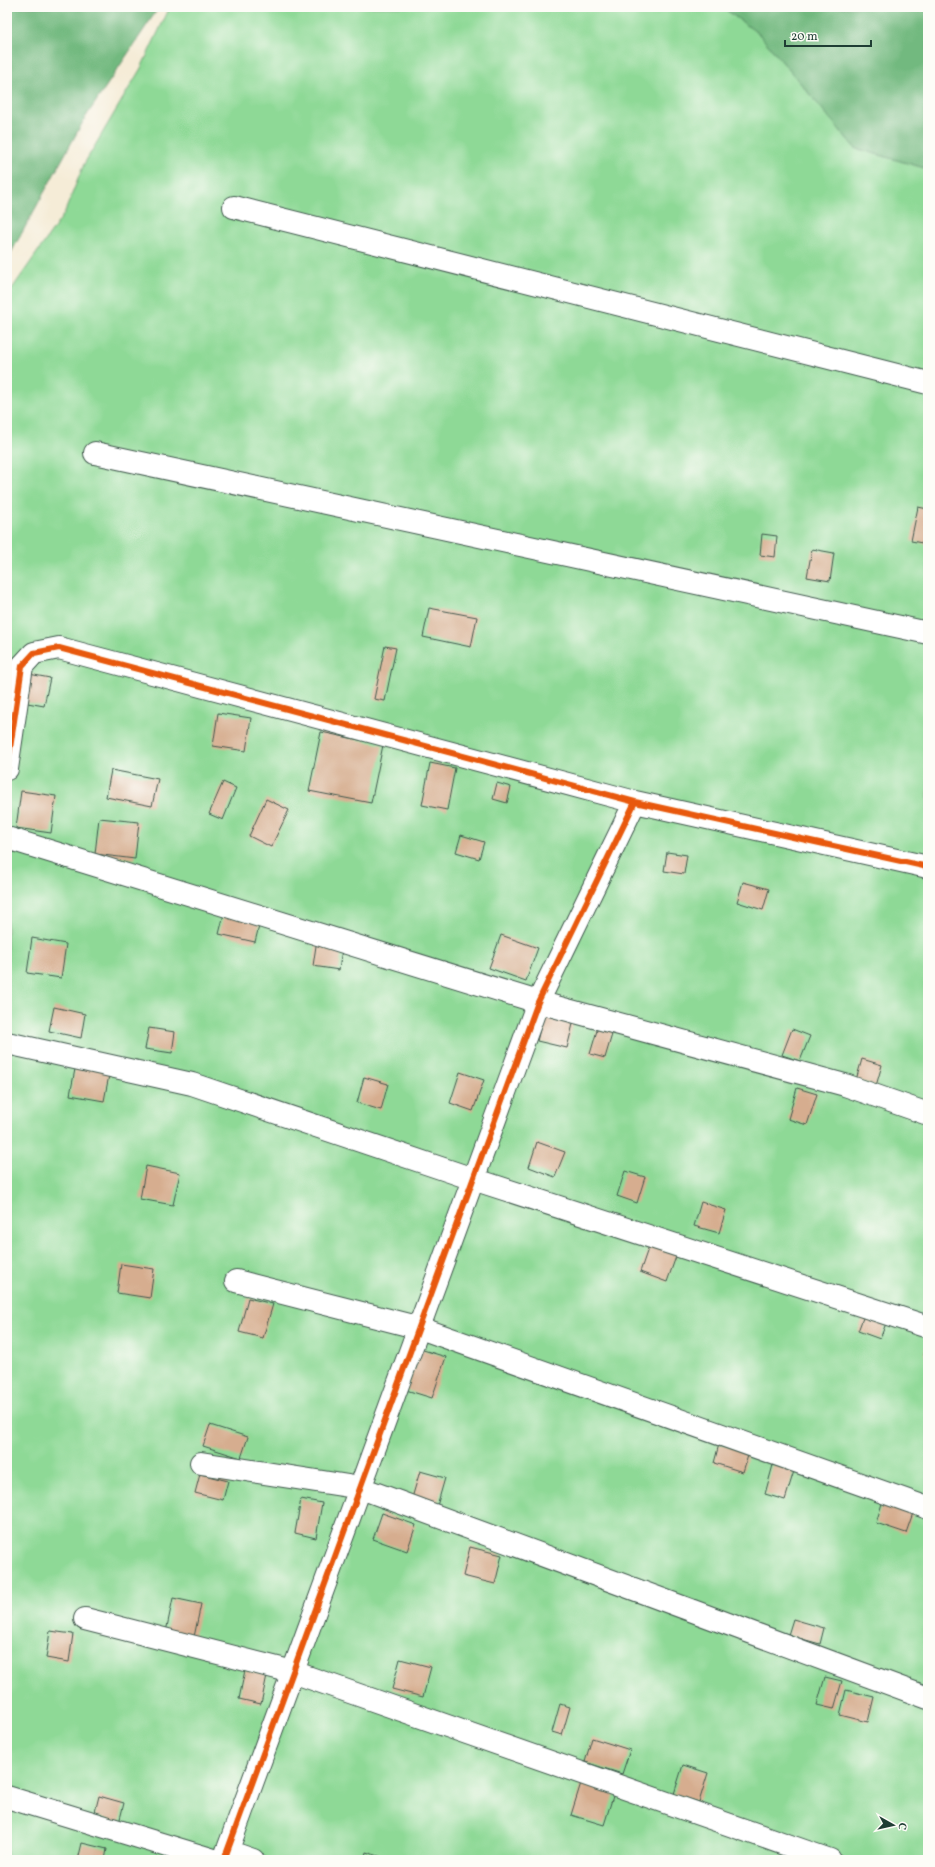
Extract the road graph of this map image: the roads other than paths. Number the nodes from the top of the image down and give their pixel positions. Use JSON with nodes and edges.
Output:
{"nodes":[{"id":1,"x":234,"y":207,"type":"dead end"},
{"id":2,"x":928,"y":384,"type":"edge"},
{"id":3,"x":95,"y":453,"type":"dead end"},
{"id":4,"x":928,"y":633,"type":"edge"},
{"id":5,"x":7,"y":769,"type":"edge"},
{"id":6,"x":635,"y":802,"type":"junction"},
{"id":7,"x":7,"y":838,"type":"edge"},
{"id":8,"x":928,"y":867,"type":"edge"},
{"id":9,"x":538,"y":1002,"type":"junction"},
{"id":10,"x":7,"y":1043,"type":"edge"},
{"id":11,"x":928,"y":1114,"type":"edge"},
{"id":12,"x":473,"y":1178,"type":"junction"},
{"id":13,"x":236,"y":1280,"type":"dead end"},
{"id":14,"x":928,"y":1327,"type":"edge"},
{"id":15,"x":420,"y":1328,"type":"junction"},
{"id":16,"x":201,"y":1463,"type":"dead end"},
{"id":17,"x":361,"y":1488,"type":"junction"},
{"id":18,"x":928,"y":1508,"type":"edge"},
{"id":19,"x":85,"y":1620,"type":"dead end"},
{"id":20,"x":293,"y":1672,"type":"junction"},
{"id":21,"x":928,"y":1698,"type":"edge"},
{"id":22,"x":7,"y":1797,"type":"edge"},
{"id":23,"x":221,"y":1857,"type":"edge"},
{"id":24,"x":253,"y":1860,"type":"edge"},
{"id":25,"x":830,"y":1860,"type":"edge"}],
"edges":[{"from":1,"to":2,"type":"street"},
{"from":3,"to":4,"type":"street"},
{"from":5,"to":6,"type":"street"},
{"from":6,"to":8,"type":"street"},
{"from":6,"to":9,"type":"street"},
{"from":7,"to":9,"type":"street"},
{"from":9,"to":11,"type":"street"},
{"from":9,"to":12,"type":"street"},
{"from":10,"to":12,"type":"street"},
{"from":12,"to":14,"type":"street"},
{"from":12,"to":15,"type":"street"},
{"from":13,"to":15,"type":"street"},
{"from":15,"to":17,"type":"street"},
{"from":15,"to":18,"type":"street"},
{"from":16,"to":17,"type":"street"},
{"from":17,"to":20,"type":"street"},
{"from":17,"to":21,"type":"street"},
{"from":19,"to":20,"type":"street"},
{"from":20,"to":23,"type":"street"},
{"from":20,"to":25,"type":"street"},
{"from":22,"to":23,"type":"street"},
{"from":23,"to":24,"type":"street"}]}
